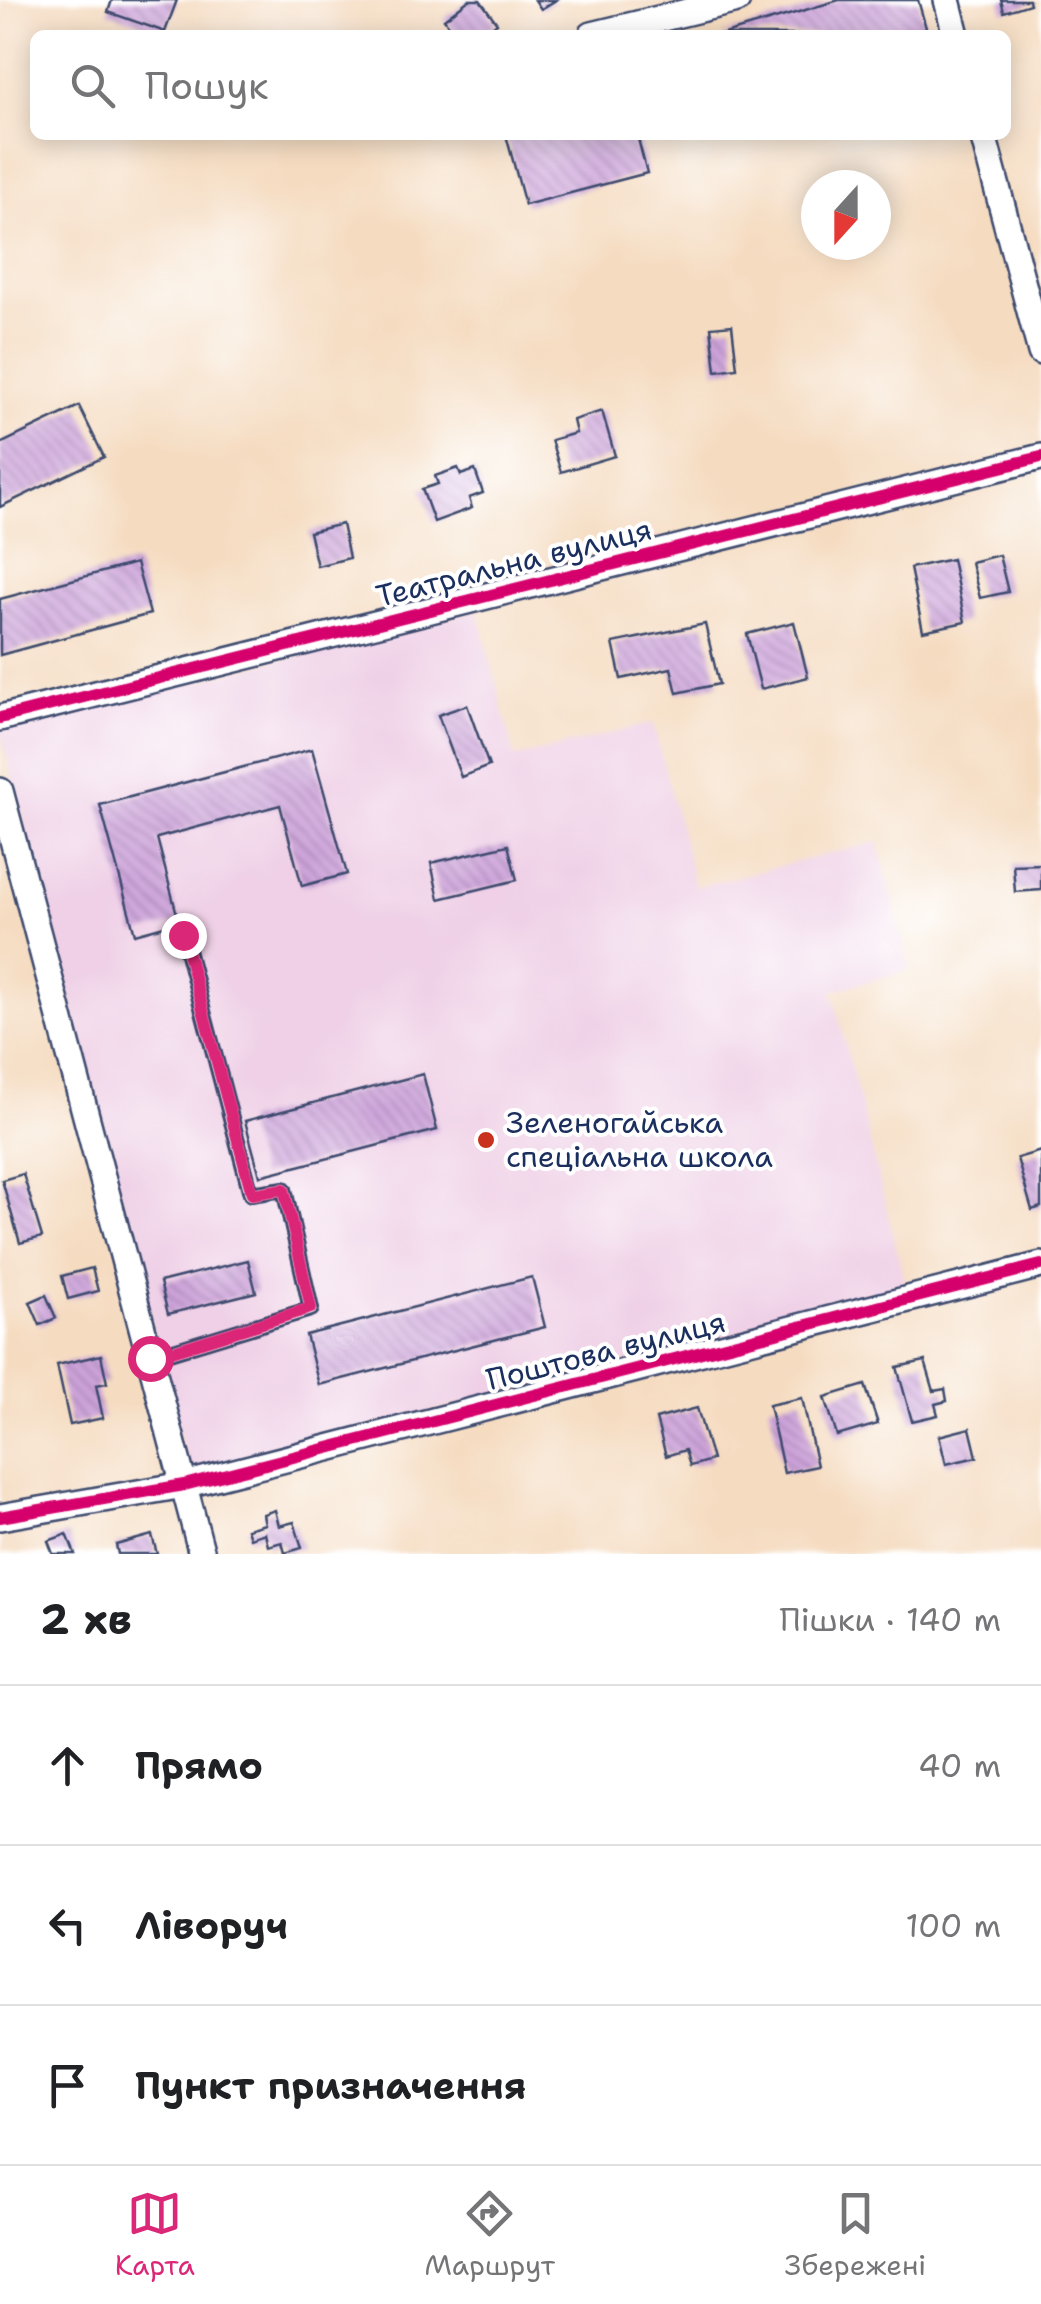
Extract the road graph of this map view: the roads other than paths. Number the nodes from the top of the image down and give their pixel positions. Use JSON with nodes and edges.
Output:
{"nodes":[{"id":1,"x":737,"y":0,"type":"edge"},
{"id":2,"x":947,"y":0,"type":"edge"},
{"id":3,"x":613,"y":30,"type":"edge"},
{"id":4,"x":955,"y":30,"type":"edge"},
{"id":5,"x":984,"y":140,"type":"edge"},
{"id":6,"x":1041,"y":352,"type":"edge"},
{"id":7,"x":1041,"y":457,"type":"edge"},
{"id":8,"x":0,"y":718,"type":"edge"},
{"id":9,"x":0,"y":791,"type":"edge"},
{"id":10,"x":183,"y":935,"type":"dead end"},
{"id":11,"x":1041,"y":1265,"type":"edge"},
{"id":12,"x":150,"y":1358,"type":"junction"},
{"id":13,"x":184,"y":1485,"type":"junction"},
{"id":14,"x":0,"y":1517,"type":"edge"},
{"id":15,"x":202,"y":1554,"type":"edge"}],
"edges":[{"from":1,"to":3,"type":"street"},
{"from":2,"to":4,"type":"street"},
{"from":5,"to":6,"type":"street"},
{"from":7,"to":8,"type":"street","name":"Театральна вулиця"},
{"from":9,"to":12,"type":"street"},
{"from":10,"to":12,"type":"lane"},
{"from":11,"to":13,"type":"street","name":"Поштова вулиця"},
{"from":12,"to":13,"type":"street"},
{"from":13,"to":14,"type":"street","name":"Поштова вулиця"},
{"from":13,"to":15,"type":"street"}]}
